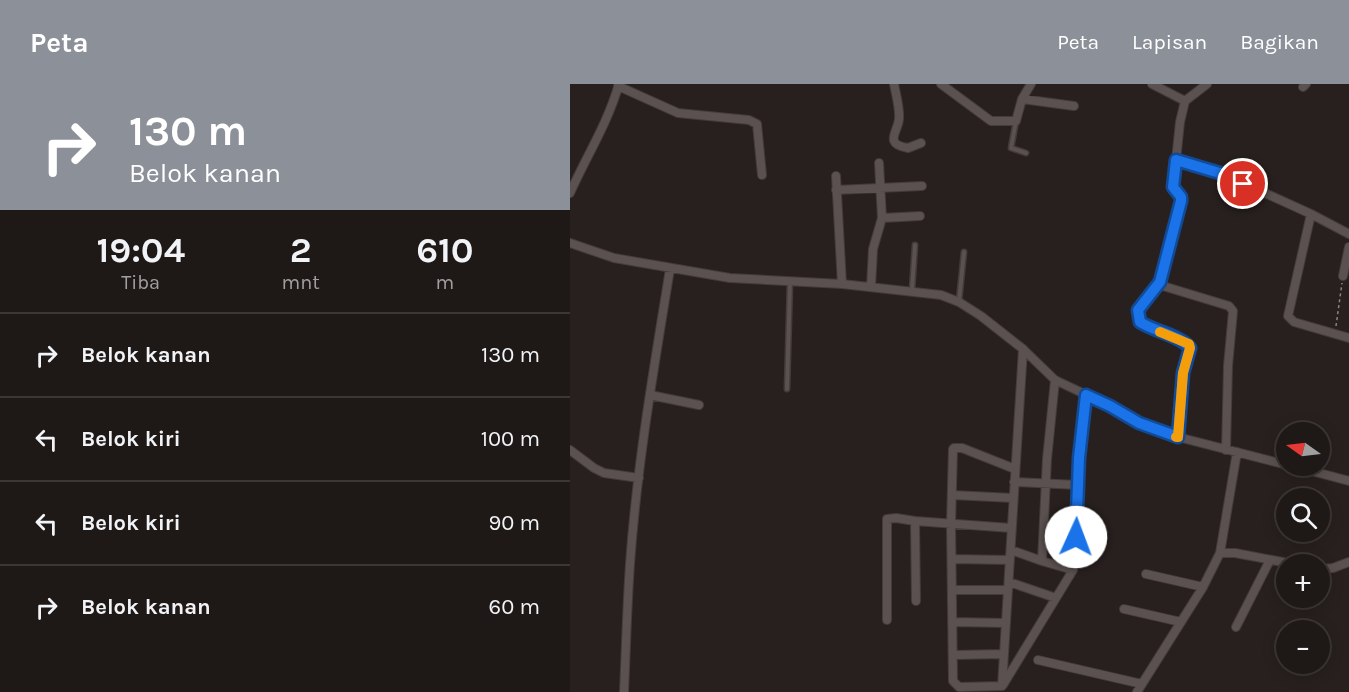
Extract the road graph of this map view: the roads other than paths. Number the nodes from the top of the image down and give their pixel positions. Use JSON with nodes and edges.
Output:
{"nodes":[{"id":1,"x":894,"y":84,"type":"edge"},
{"id":2,"x":941,"y":84,"type":"edge"},
{"id":3,"x":1031,"y":84,"type":"edge"},
{"id":4,"x":1152,"y":84,"type":"edge"},
{"id":5,"x":1207,"y":84,"type":"edge"},
{"id":6,"x":619,"y":85,"type":"edge"},
{"id":7,"x":1022,"y":99,"type":"junction"},
{"id":8,"x":1185,"y":101,"type":"junction"},
{"id":9,"x":1074,"y":106,"type":"dead end"},
{"id":10,"x":1017,"y":121,"type":"junction"},
{"id":11,"x":921,"y":143,"type":"dead end"},
{"id":12,"x":1026,"y":153,"type":"dead end"},
{"id":13,"x":1176,"y":160,"type":"junction"},
{"id":14,"x":879,"y":163,"type":"dead end"},
{"id":15,"x":762,"y":176,"type":"dead end"},
{"id":16,"x":836,"y":176,"type":"dead end"},
{"id":17,"x":922,"y":186,"type":"dead end"},
{"id":18,"x":880,"y":188,"type":"junction"},
{"id":19,"x":836,"y":190,"type":"junction"},
{"id":20,"x":570,"y":193,"type":"edge"},
{"id":21,"x":1311,"y":214,"type":"junction"},
{"id":22,"x":920,"y":216,"type":"dead end"},
{"id":23,"x":882,"y":218,"type":"junction"},
{"id":24,"x":1349,"y":234,"type":"edge"},
{"id":25,"x":570,"y":243,"type":"edge"},
{"id":26,"x":915,"y":245,"type":"dead end"},
{"id":27,"x":1349,"y":247,"type":"edge"},
{"id":28,"x":964,"y":252,"type":"dead end"},
{"id":29,"x":670,"y":269,"type":"junction"},
{"id":30,"x":1343,"y":276,"type":"road end"},
{"id":31,"x":790,"y":281,"type":"junction"},
{"id":32,"x":1160,"y":282,"type":"junction"},
{"id":33,"x":842,"y":284,"type":"junction"},
{"id":34,"x":871,"y":287,"type":"junction"},
{"id":35,"x":912,"y":291,"type":"junction"},
{"id":36,"x":958,"y":302,"type":"junction"},
{"id":37,"x":1349,"y":338,"type":"edge"},
{"id":38,"x":1023,"y":349,"type":"junction"},
{"id":39,"x":1055,"y":380,"type":"junction"},
{"id":40,"x":788,"y":389,"type":"dead end"},
{"id":41,"x":650,"y":395,"type":"junction"},
{"id":42,"x":1086,"y":395,"type":"junction"},
{"id":43,"x":699,"y":405,"type":"dead end"},
{"id":44,"x":1178,"y":437,"type":"junction"},
{"id":45,"x":570,"y":450,"type":"edge"},
{"id":46,"x":1226,"y":450,"type":"junction"},
{"id":47,"x":1237,"y":452,"type":"junction"},
{"id":48,"x":1276,"y":462,"type":"edge"},
{"id":49,"x":1015,"y":469,"type":"junction"},
{"id":50,"x":1330,"y":476,"type":"edge"},
{"id":51,"x":639,"y":478,"type":"junction"},
{"id":52,"x":1349,"y":481,"type":"edge"},
{"id":53,"x":1014,"y":482,"type":"junction"},
{"id":54,"x":1046,"y":484,"type":"junction"},
{"id":55,"x":1078,"y":485,"type":"junction"},
{"id":56,"x":952,"y":495,"type":"junction"},
{"id":57,"x":1013,"y":498,"type":"junction"},
{"id":58,"x":915,"y":521,"type":"junction"},
{"id":59,"x":951,"y":524,"type":"junction"},
{"id":60,"x":1011,"y":528,"type":"junction"},
{"id":61,"x":1011,"y":550,"type":"junction"},
{"id":62,"x":1220,"y":553,"type":"junction"},
{"id":63,"x":952,"y":559,"type":"junction"},
{"id":64,"x":1010,"y":560,"type":"junction"},
{"id":65,"x":1270,"y":560,"type":"junction"},
{"id":66,"x":1042,"y":561,"type":"junction"},
{"id":67,"x":1276,"y":561,"type":"edge"},
{"id":68,"x":1349,"y":562,"type":"edge"},
{"id":69,"x":1330,"y":568,"type":"edge"},
{"id":70,"x":1073,"y":570,"type":"junction"},
{"id":71,"x":1146,"y":574,"type":"dead end"},
{"id":72,"x":1008,"y":586,"type":"junction"},
{"id":73,"x":1203,"y":587,"type":"junction"},
{"id":74,"x":953,"y":590,"type":"junction"},
{"id":75,"x":1056,"y":598,"type":"junction"},
{"id":76,"x":916,"y":601,"type":"dead end"},
{"id":77,"x":1124,"y":609,"type":"dead end"},
{"id":78,"x":888,"y":620,"type":"dead end"},
{"id":79,"x":954,"y":622,"type":"junction"},
{"id":80,"x":1006,"y":622,"type":"junction"},
{"id":81,"x":1181,"y":622,"type":"junction"},
{"id":82,"x":1236,"y":627,"type":"dead end"},
{"id":83,"x":1004,"y":654,"type":"junction"},
{"id":84,"x":954,"y":655,"type":"junction"},
{"id":85,"x":1038,"y":660,"type":"dead end"},
{"id":86,"x":1142,"y":684,"type":"junction"},
{"id":87,"x":1002,"y":686,"type":"junction"},
{"id":88,"x":624,"y":692,"type":"edge"},
{"id":89,"x":1137,"y":692,"type":"edge"}],
"edges":[{"from":1,"to":11,"type":"street"},
{"from":2,"to":10,"type":"street"},
{"from":3,"to":7,"type":"street"},
{"from":4,"to":8,"type":"street"},
{"from":5,"to":8,"type":"street"},
{"from":6,"to":15,"type":"street"},
{"from":6,"to":20,"type":"street"},
{"from":7,"to":9,"type":"street"},
{"from":7,"to":10,"type":"street"},
{"from":8,"to":13,"type":"street"},
{"from":10,"to":12,"type":"lane"},
{"from":13,"to":21,"type":"street"},
{"from":13,"to":32,"type":"street"},
{"from":14,"to":18,"type":"street"},
{"from":16,"to":19,"type":"street"},
{"from":17,"to":18,"type":"street"},
{"from":18,"to":19,"type":"street"},
{"from":18,"to":23,"type":"street"},
{"from":19,"to":33,"type":"street"},
{"from":21,"to":24,"type":"street"},
{"from":21,"to":37,"type":"street"},
{"from":22,"to":23,"type":"street"},
{"from":23,"to":34,"type":"street"},
{"from":25,"to":29,"type":"street"},
{"from":26,"to":35,"type":"lane"},
{"from":27,"to":30,"type":"street"},
{"from":28,"to":36,"type":"lane"},
{"from":29,"to":31,"type":"street"},
{"from":29,"to":41,"type":"street"},
{"from":31,"to":33,"type":"street"},
{"from":31,"to":40,"type":"lane"},
{"from":32,"to":44,"type":"street"},
{"from":32,"to":46,"type":"street"},
{"from":33,"to":34,"type":"street"},
{"from":34,"to":35,"type":"street"},
{"from":35,"to":36,"type":"street"},
{"from":36,"to":38,"type":"street"},
{"from":38,"to":39,"type":"street"},
{"from":38,"to":49,"type":"street"},
{"from":39,"to":42,"type":"street"},
{"from":39,"to":54,"type":"street"},
{"from":41,"to":43,"type":"street"},
{"from":41,"to":51,"type":"street"},
{"from":42,"to":44,"type":"street"},
{"from":42,"to":55,"type":"street"},
{"from":44,"to":46,"type":"street"},
{"from":45,"to":51,"type":"street"},
{"from":46,"to":47,"type":"street"},
{"from":47,"to":48,"type":"street"},
{"from":47,"to":62,"type":"street"},
{"from":49,"to":53,"type":"street"},
{"from":49,"to":56,"type":"street"},
{"from":50,"to":52,"type":"street"},
{"from":51,"to":88,"type":"street"},
{"from":53,"to":54,"type":"street"},
{"from":53,"to":57,"type":"street"},
{"from":54,"to":55,"type":"street"},
{"from":54,"to":66,"type":"street"},
{"from":55,"to":70,"type":"street"},
{"from":56,"to":57,"type":"street"},
{"from":56,"to":59,"type":"street"},
{"from":57,"to":60,"type":"street"},
{"from":58,"to":59,"type":"street"},
{"from":58,"to":76,"type":"street"},
{"from":58,"to":78,"type":"street"},
{"from":59,"to":60,"type":"street"},
{"from":59,"to":63,"type":"street"},
{"from":60,"to":61,"type":"street"},
{"from":61,"to":64,"type":"street"},
{"from":61,"to":66,"type":"street"},
{"from":62,"to":65,"type":"street"},
{"from":62,"to":73,"type":"street"},
{"from":63,"to":64,"type":"street"},
{"from":63,"to":74,"type":"street"},
{"from":64,"to":72,"type":"street"},
{"from":65,"to":67,"type":"street"},
{"from":65,"to":82,"type":"street"},
{"from":66,"to":70,"type":"street"},
{"from":68,"to":69,"type":"street"},
{"from":70,"to":75,"type":"street"},
{"from":71,"to":73,"type":"street"},
{"from":72,"to":74,"type":"street"},
{"from":72,"to":75,"type":"street"},
{"from":72,"to":80,"type":"street"},
{"from":73,"to":81,"type":"street"},
{"from":74,"to":79,"type":"street"},
{"from":75,"to":87,"type":"street"},
{"from":77,"to":81,"type":"street"},
{"from":79,"to":80,"type":"street"},
{"from":79,"to":84,"type":"street"},
{"from":80,"to":83,"type":"street"},
{"from":81,"to":86,"type":"street"},
{"from":83,"to":84,"type":"street"},
{"from":83,"to":87,"type":"street"},
{"from":84,"to":87,"type":"street"},
{"from":85,"to":86,"type":"street"},
{"from":86,"to":89,"type":"street"}]}
